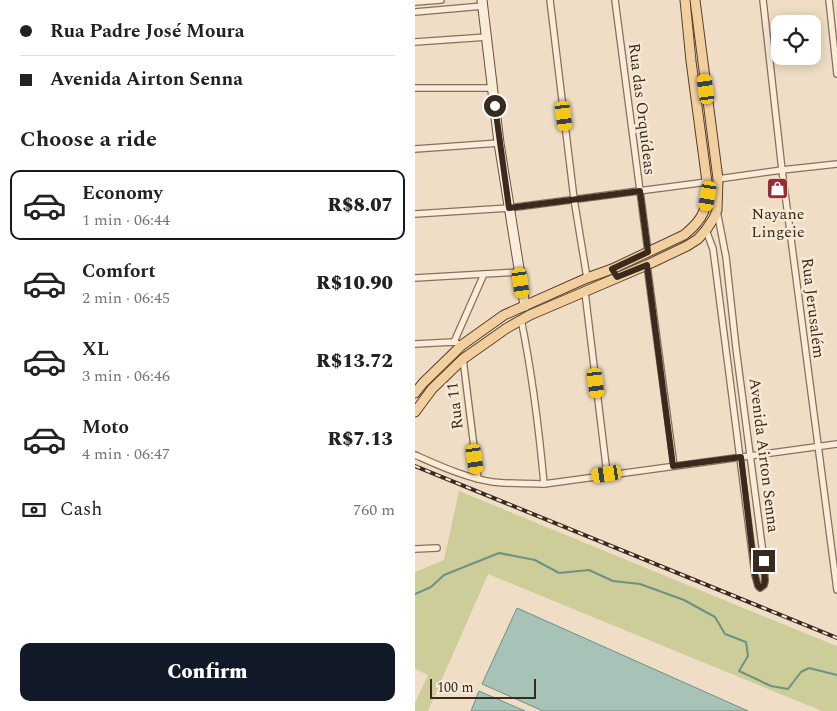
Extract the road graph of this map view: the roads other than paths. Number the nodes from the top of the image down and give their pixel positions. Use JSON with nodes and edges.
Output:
{"nodes":[{"id":1,"x":441,"y":0,"type":"edge"},
{"id":2,"x":550,"y":0,"type":"edge"},
{"id":3,"x":615,"y":0,"type":"edge"},
{"id":4,"x":685,"y":0,"type":"edge"},
{"id":5,"x":695,"y":0,"type":"edge"},
{"id":6,"x":763,"y":0,"type":"edge"},
{"id":7,"x":829,"y":0,"type":"edge"},
{"id":8,"x":426,"y":1,"type":"edge"},
{"id":9,"x":415,"y":2,"type":"edge"},
{"id":10,"x":482,"y":3,"type":"edge"},
{"id":11,"x":426,"y":11,"type":"junction"},
{"id":12,"x":415,"y":12,"type":"edge"},
{"id":13,"x":487,"y":36,"type":"junction"},
{"id":14,"x":415,"y":42,"type":"edge"},
{"id":15,"x":837,"y":74,"type":"edge"},
{"id":16,"x":415,"y":88,"type":"edge"},
{"id":17,"x":493,"y":88,"type":"junction"},
{"id":18,"x":499,"y":143,"type":"junction"},
{"id":19,"x":415,"y":149,"type":"edge"},
{"id":20,"x":837,"y":164,"type":"edge"},
{"id":21,"x":782,"y":170,"type":"junction"},
{"id":22,"x":718,"y":179,"type":"junction"},
{"id":23,"x":707,"y":182,"type":"junction"},
{"id":24,"x":640,"y":191,"type":"junction"},
{"id":25,"x":574,"y":199,"type":"junction"},
{"id":26,"x":509,"y":208,"type":"junction"},
{"id":27,"x":717,"y":210,"type":"junction"},
{"id":28,"x":415,"y":214,"type":"edge"},
{"id":29,"x":706,"y":230,"type":"junction"},
{"id":30,"x":648,"y":252,"type":"junction"},
{"id":31,"x":647,"y":265,"type":"junction"},
{"id":32,"x":519,"y":272,"type":"junction"},
{"id":33,"x":614,"y":273,"type":"junction"},
{"id":34,"x":484,"y":274,"type":"junction"},
{"id":35,"x":415,"y":278,"type":"edge"},
{"id":36,"x":587,"y":278,"type":"junction"},
{"id":37,"x":585,"y":292,"type":"junction"},
{"id":38,"x":525,"y":306,"type":"junction"},
{"id":39,"x":521,"y":320,"type":"junction"},
{"id":40,"x":458,"y":343,"type":"junction"},
{"id":41,"x":415,"y":344,"type":"edge"},
{"id":42,"x":736,"y":348,"type":"junction"},
{"id":43,"x":727,"y":349,"type":"junction"},
{"id":44,"x":463,"y":359,"type":"junction"},
{"id":45,"x":415,"y":393,"type":"edge"},
{"id":46,"x":415,"y":412,"type":"edge"},
{"id":47,"x":837,"y":444,"type":"edge"},
{"id":48,"x":818,"y":447,"type":"junction"},
{"id":49,"x":415,"y":455,"type":"edge"},
{"id":50,"x":751,"y":456,"type":"junction"},
{"id":51,"x":741,"y":457,"type":"junction"},
{"id":52,"x":673,"y":466,"type":"junction"},
{"id":53,"x":607,"y":474,"type":"junction"},
{"id":54,"x":477,"y":478,"type":"junction"},
{"id":55,"x":544,"y":484,"type":"junction"},
{"id":56,"x":437,"y":548,"type":"dead end"},
{"id":57,"x":415,"y":549,"type":"edge"},
{"id":58,"x":837,"y":590,"type":"edge"}],
"edges":[{"from":1,"to":8,"type":"street"},
{"from":2,"to":25,"type":"street"},
{"from":3,"to":24,"type":"street","name":"Rua das Orquídeas"},
{"from":4,"to":23,"type":"main road"},
{"from":5,"to":22,"type":"main road","name":"Avenida Airton Senna"},
{"from":6,"to":21,"type":"street","name":"Rua Jerusalém"},
{"from":7,"to":15,"type":"street"},
{"from":8,"to":9,"type":"street"},
{"from":8,"to":11,"type":"street"},
{"from":10,"to":11,"type":"street"},
{"from":10,"to":13,"type":"street"},
{"from":11,"to":12,"type":"street"},
{"from":13,"to":14,"type":"street"},
{"from":13,"to":17,"type":"street"},
{"from":16,"to":17,"type":"street"},
{"from":17,"to":18,"type":"street"},
{"from":18,"to":19,"type":"street"},
{"from":18,"to":26,"type":"street"},
{"from":20,"to":21,"type":"street"},
{"from":21,"to":22,"type":"street"},
{"from":21,"to":48,"type":"street","name":"Rua Jerusalém"},
{"from":22,"to":27,"type":"main road","name":"Avenida Airton Senna"},
{"from":23,"to":24,"type":"street"},
{"from":23,"to":30,"type":"main road"},
{"from":24,"to":25,"type":"street"},
{"from":24,"to":30,"type":"street","name":"Rua das Orquídeas"},
{"from":25,"to":26,"type":"street"},
{"from":25,"to":36,"type":"street"},
{"from":26,"to":28,"type":"street"},
{"from":26,"to":32,"type":"street"},
{"from":27,"to":29,"type":"main road","name":"Avenida Airton Senna"},
{"from":27,"to":42,"type":"street","name":"Avenida Airton Senna"},
{"from":29,"to":31,"type":"main road"},
{"from":29,"to":43,"type":"street","name":"Avenida Airton Senna"},
{"from":30,"to":33,"type":"main road"},
{"from":31,"to":33,"type":"main road"},
{"from":31,"to":52,"type":"street"},
{"from":32,"to":34,"type":"street"},
{"from":32,"to":38,"type":"street"},
{"from":33,"to":36,"type":"main road"},
{"from":33,"to":37,"type":"main road"},
{"from":34,"to":35,"type":"street"},
{"from":34,"to":40,"type":"street"},
{"from":36,"to":38,"type":"main road"},
{"from":37,"to":39,"type":"main road"},
{"from":37,"to":53,"type":"street"},
{"from":38,"to":40,"type":"main road"},
{"from":39,"to":44,"type":"main road"},
{"from":39,"to":55,"type":"street"},
{"from":40,"to":41,"type":"street"},
{"from":40,"to":45,"type":"main road"},
{"from":42,"to":43,"type":"street"},
{"from":42,"to":50,"type":"street","name":"Avenida Airton Senna"},
{"from":43,"to":51,"type":"street","name":"Avenida Airton Senna"},
{"from":44,"to":46,"type":"main road"},
{"from":44,"to":54,"type":"street","name":"Rua 11"},
{"from":47,"to":48,"type":"street"},
{"from":48,"to":50,"type":"street"},
{"from":48,"to":58,"type":"street","name":"Rua Jerusalém"},
{"from":49,"to":54,"type":"street"},
{"from":50,"to":51,"type":"street"},
{"from":50,"to":51,"type":"street","name":"Avenida Airton Senna"},
{"from":51,"to":52,"type":"street"},
{"from":52,"to":53,"type":"street"},
{"from":53,"to":55,"type":"street"},
{"from":54,"to":55,"type":"street"},
{"from":56,"to":57,"type":"street"}]}
